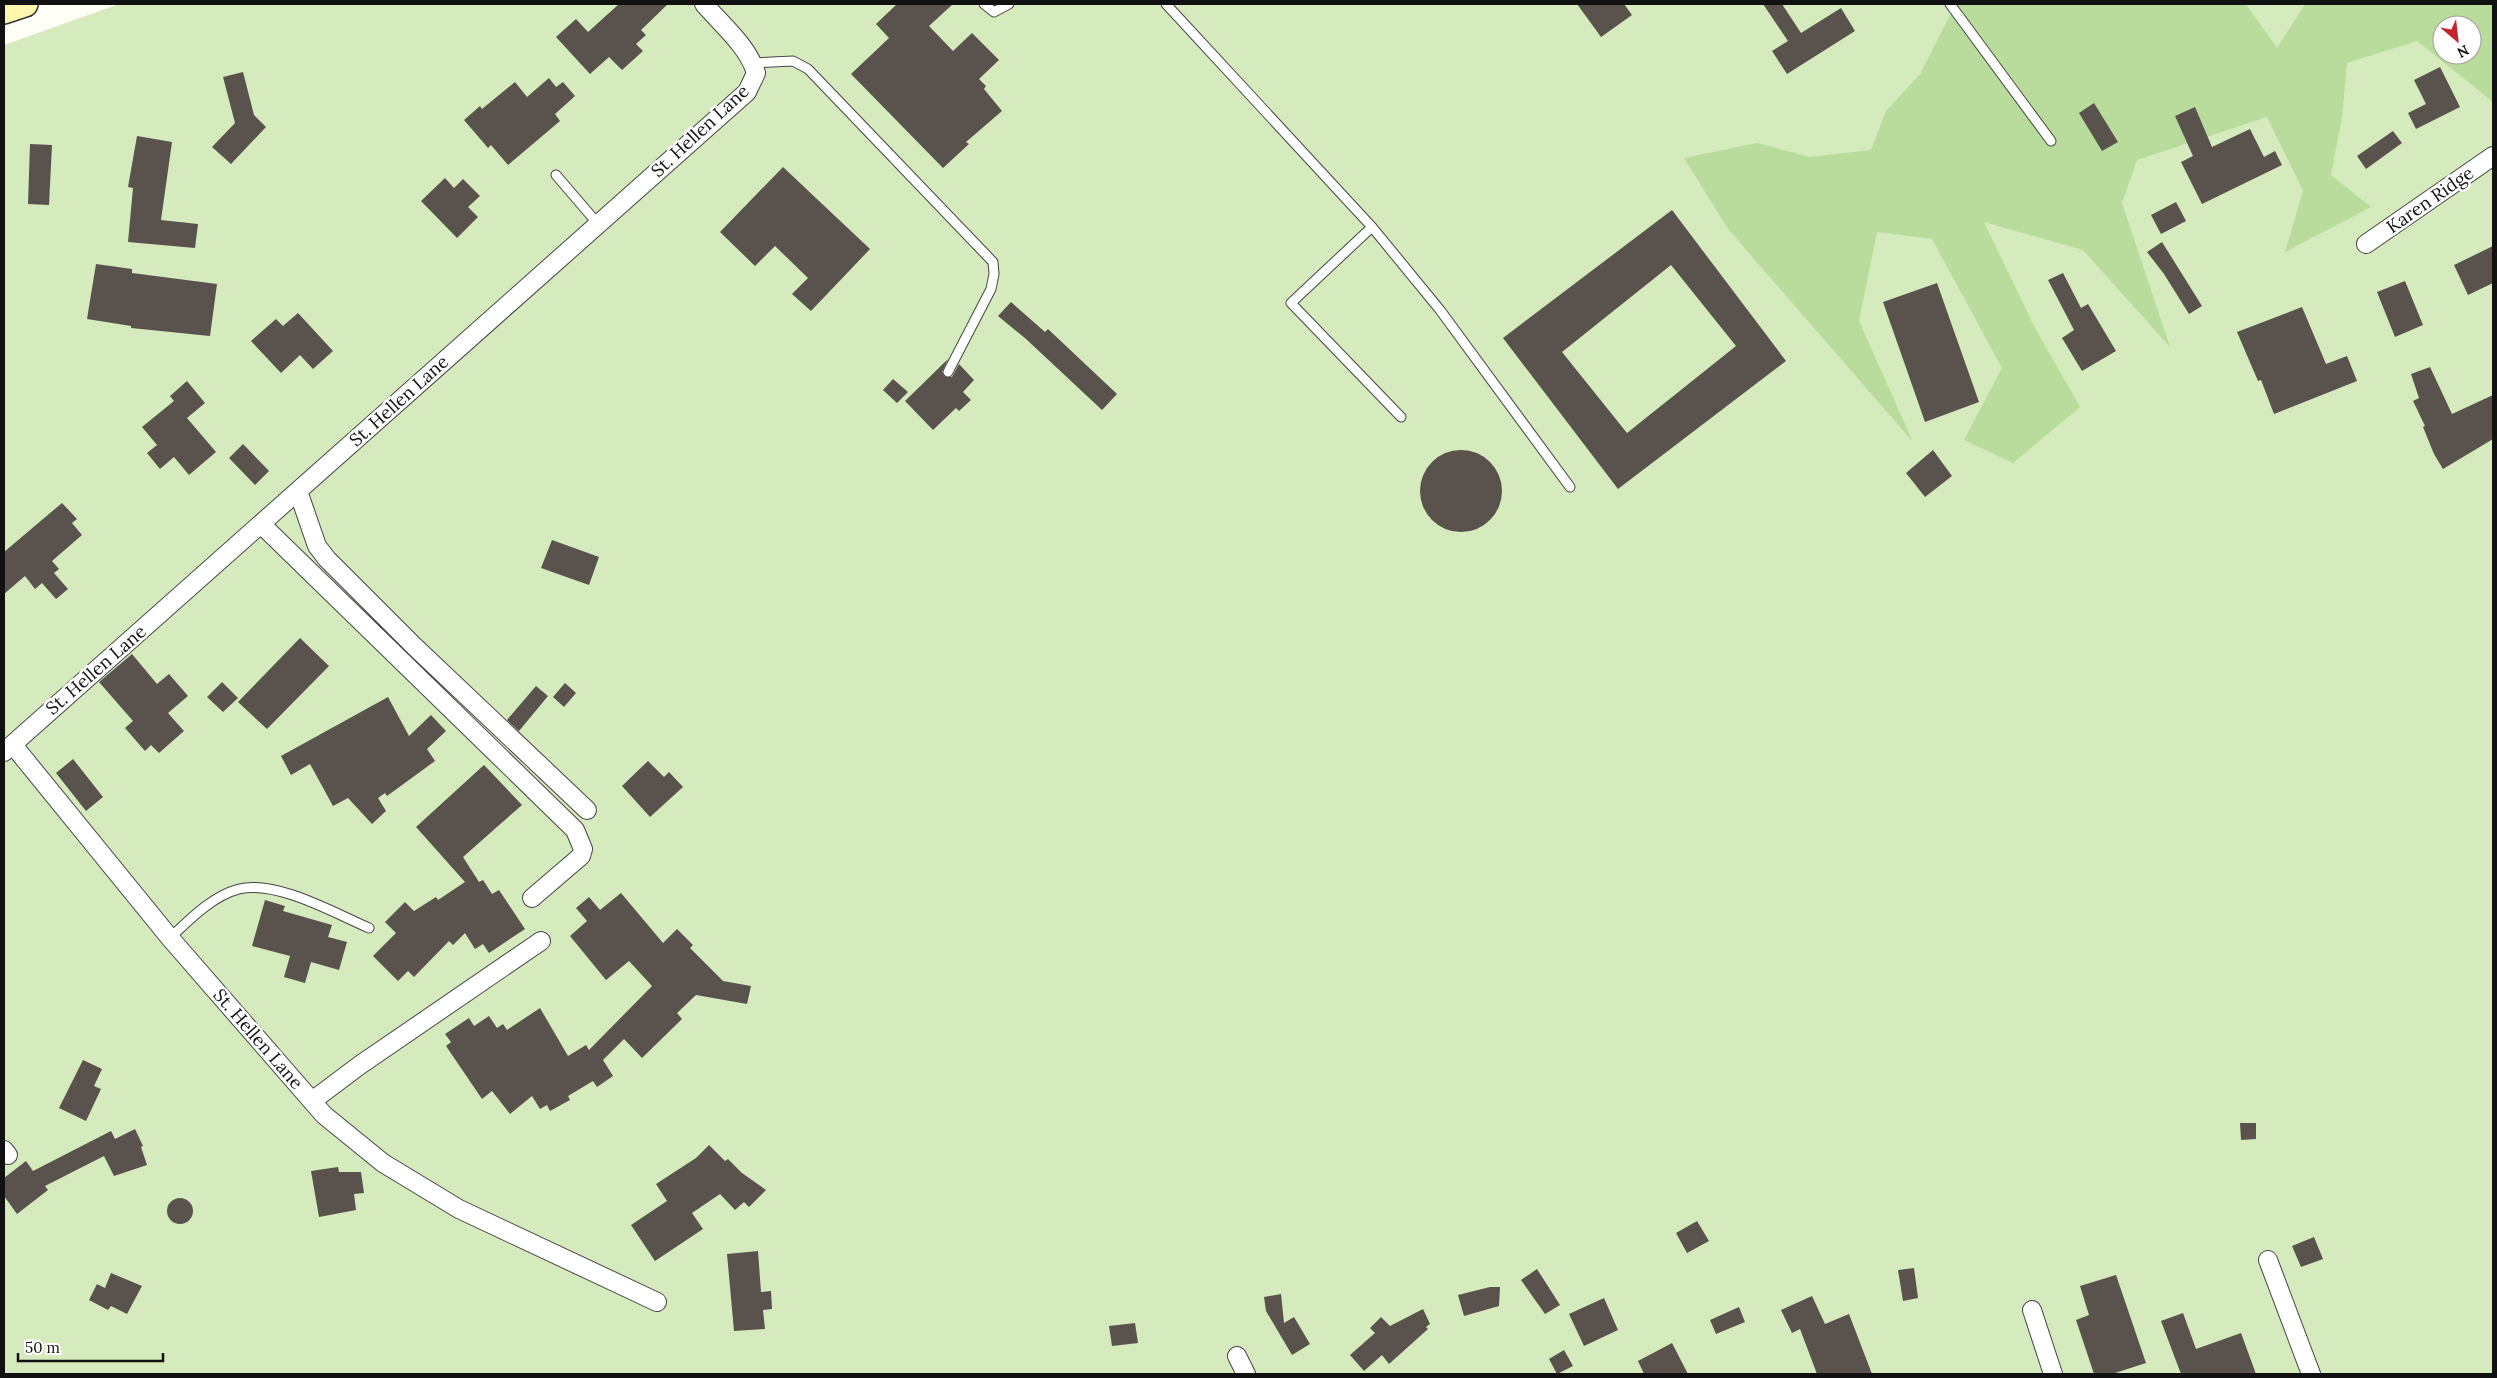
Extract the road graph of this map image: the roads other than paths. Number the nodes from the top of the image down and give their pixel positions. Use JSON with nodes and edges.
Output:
{"nodes":[{"id":1,"x":25,"y":4,"type":"edge"},
{"id":2,"x":704,"y":4,"type":"edge"},
{"id":3,"x":984,"y":4,"type":"edge"},
{"id":4,"x":1009,"y":4,"type":"edge"},
{"id":5,"x":1166,"y":4,"type":"edge"},
{"id":6,"x":1950,"y":4,"type":"edge"},
{"id":7,"x":4,"y":11,"type":"edge"},
{"id":8,"x":753,"y":63,"type":"junction"},
{"id":9,"x":2051,"y":141,"type":"dead end"},
{"id":10,"x":2493,"y":156,"type":"edge"},
{"id":11,"x":556,"y":175,"type":"dead end"},
{"id":12,"x":598,"y":224,"type":"junction"},
{"id":13,"x":1372,"y":227,"type":"junction"},
{"id":14,"x":2366,"y":244,"type":"dead end"},
{"id":15,"x":948,"y":372,"type":"dead end"},
{"id":16,"x":1401,"y":417,"type":"dead end"},
{"id":17,"x":1570,"y":487,"type":"dead end"},
{"id":18,"x":298,"y":491,"type":"junction"},
{"id":19,"x":261,"y":524,"type":"junction"},
{"id":20,"x":8,"y":748,"type":"edge"},
{"id":21,"x":587,"y":810,"type":"dead end"},
{"id":22,"x":532,"y":898,"type":"dead end"},
{"id":23,"x":370,"y":928,"type":"dead end"},
{"id":24,"x":170,"y":938,"type":"junction"},
{"id":25,"x":541,"y":941,"type":"dead end"},
{"id":26,"x":312,"y":1101,"type":"junction"},
{"id":27,"x":2268,"y":1260,"type":"dead end"},
{"id":28,"x":657,"y":1302,"type":"dead end"},
{"id":29,"x":2032,"y":1310,"type":"dead end"},
{"id":30,"x":1237,"y":1356,"type":"dead end"},
{"id":31,"x":1246,"y":1374,"type":"edge"},
{"id":32,"x":2054,"y":1374,"type":"edge"},
{"id":33,"x":2311,"y":1374,"type":"edge"}],
"edges":[{"from":1,"to":7,"type":"main road"},
{"from":2,"to":8,"type":"street","name":"St. Hellen Lane"},
{"from":3,"to":4,"type":"lane"},
{"from":5,"to":13,"type":"lane"},
{"from":6,"to":9,"type":"lane"},
{"from":8,"to":12,"type":"street","name":"St. Hellen Lane"},
{"from":8,"to":15,"type":"lane"},
{"from":10,"to":14,"type":"street","name":"Karen Ridge"},
{"from":11,"to":12,"type":"lane"},
{"from":12,"to":18,"type":"street","name":"St. Hellen Lane"},
{"from":13,"to":16,"type":"lane"},
{"from":13,"to":17,"type":"lane"},
{"from":18,"to":19,"type":"street","name":"St. Hellen Lane"},
{"from":18,"to":21,"type":"street"},
{"from":19,"to":20,"type":"street","name":"St. Hellen Lane"},
{"from":19,"to":22,"type":"street"},
{"from":20,"to":24,"type":"street","name":"St. Hellen Lane"},
{"from":23,"to":24,"type":"lane"},
{"from":24,"to":26,"type":"street","name":"St. Hellen Lane"},
{"from":25,"to":26,"type":"street"},
{"from":26,"to":28,"type":"street","name":"St. Hellen Lane"},
{"from":27,"to":33,"type":"street"},
{"from":29,"to":32,"type":"street"},
{"from":30,"to":31,"type":"street"}]}
